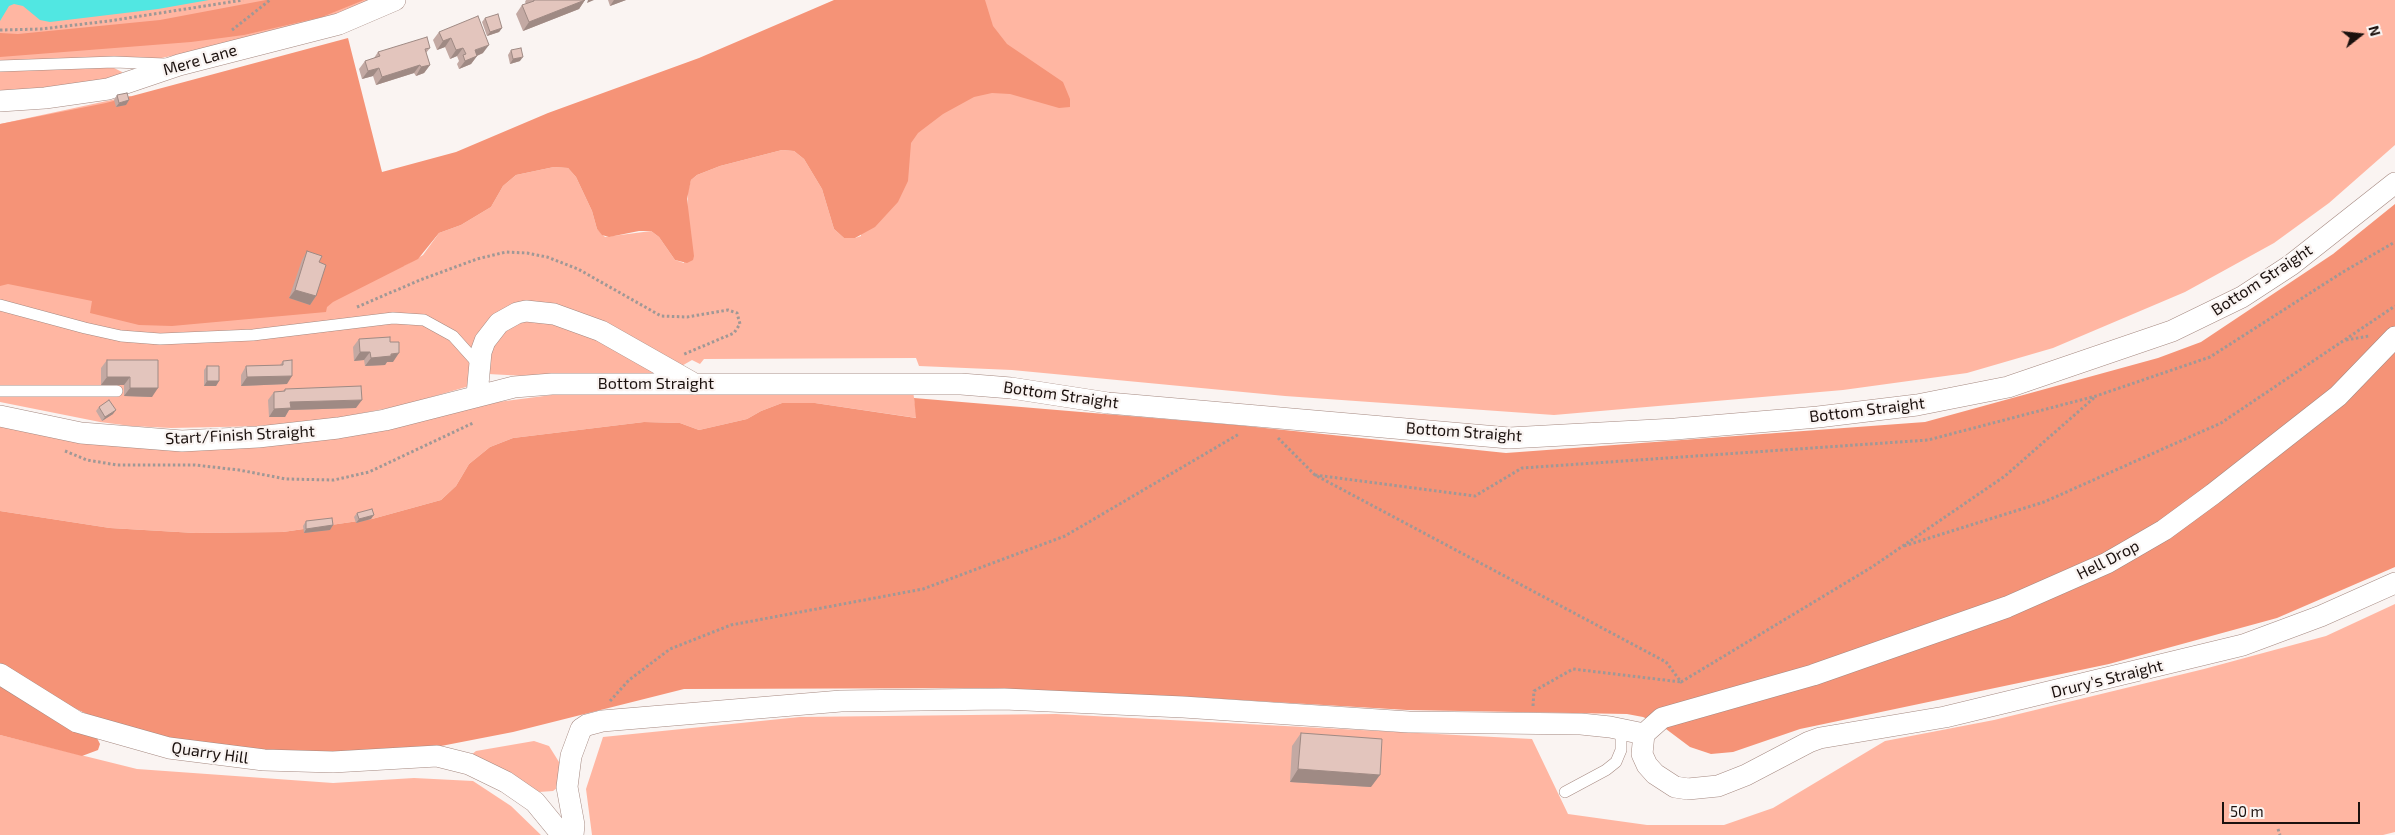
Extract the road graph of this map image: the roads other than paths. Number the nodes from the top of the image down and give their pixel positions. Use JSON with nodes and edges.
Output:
{"nodes":[{"id":1,"x":395,"y":0,"type":"edge"},
{"id":2,"x":179,"y":65,"type":"junction"},
{"id":3,"x":0,"y":66,"type":"edge"},
{"id":4,"x":0,"y":100,"type":"edge"},
{"id":5,"x":2395,"y":183,"type":"edge"},
{"id":6,"x":0,"y":305,"type":"edge"},
{"id":7,"x":2395,"y":337,"type":"edge"},
{"id":8,"x":479,"y":365,"type":"junction"},
{"id":9,"x":693,"y":384,"type":"junction"},
{"id":10,"x":0,"y":391,"type":"edge"},
{"id":11,"x":117,"y":391,"type":"dead end"},
{"id":12,"x":477,"y":395,"type":"junction"},
{"id":13,"x":0,"y":416,"type":"edge"},
{"id":14,"x":2395,"y":583,"type":"edge"},
{"id":15,"x":0,"y":674,"type":"edge"},
{"id":16,"x":1621,"y":729,"type":"junction"},
{"id":17,"x":1644,"y":734,"type":"junction"},
{"id":18,"x":567,"y":787,"type":"junction"},
{"id":19,"x":1565,"y":792,"type":"dead end"},
{"id":20,"x":535,"y":802,"type":"junction"},
{"id":21,"x":562,"y":835,"type":"edge"},
{"id":22,"x":573,"y":835,"type":"edge"}],
"edges":[{"from":1,"to":2,"type":"street","name":"Mere Lane"},
{"from":2,"to":3,"type":"lane"},
{"from":2,"to":4,"type":"street","name":"Mere Lane"},
{"from":5,"to":9,"type":"street","name":"Bottom Straight"},
{"from":6,"to":8,"type":"lane"},
{"from":7,"to":17,"type":"street","name":"Hell Drop"},
{"from":8,"to":9,"type":"street"},
{"from":8,"to":12,"type":"street"},
{"from":9,"to":12,"type":"street","name":"Bottom Straight"},
{"from":10,"to":11,"type":"lane"},
{"from":12,"to":13,"type":"street","name":"Start/Finish Straight"},
{"from":14,"to":17,"type":"street","name":"Drury's Straight"},
{"from":15,"to":20,"type":"street","name":"Quarry Hill"},
{"from":16,"to":17,"type":"street"},
{"from":16,"to":18,"type":"street"},
{"from":16,"to":19,"type":"lane"},
{"from":18,"to":20,"type":"street"},
{"from":18,"to":22,"type":"street"},
{"from":20,"to":21,"type":"street"}]}
